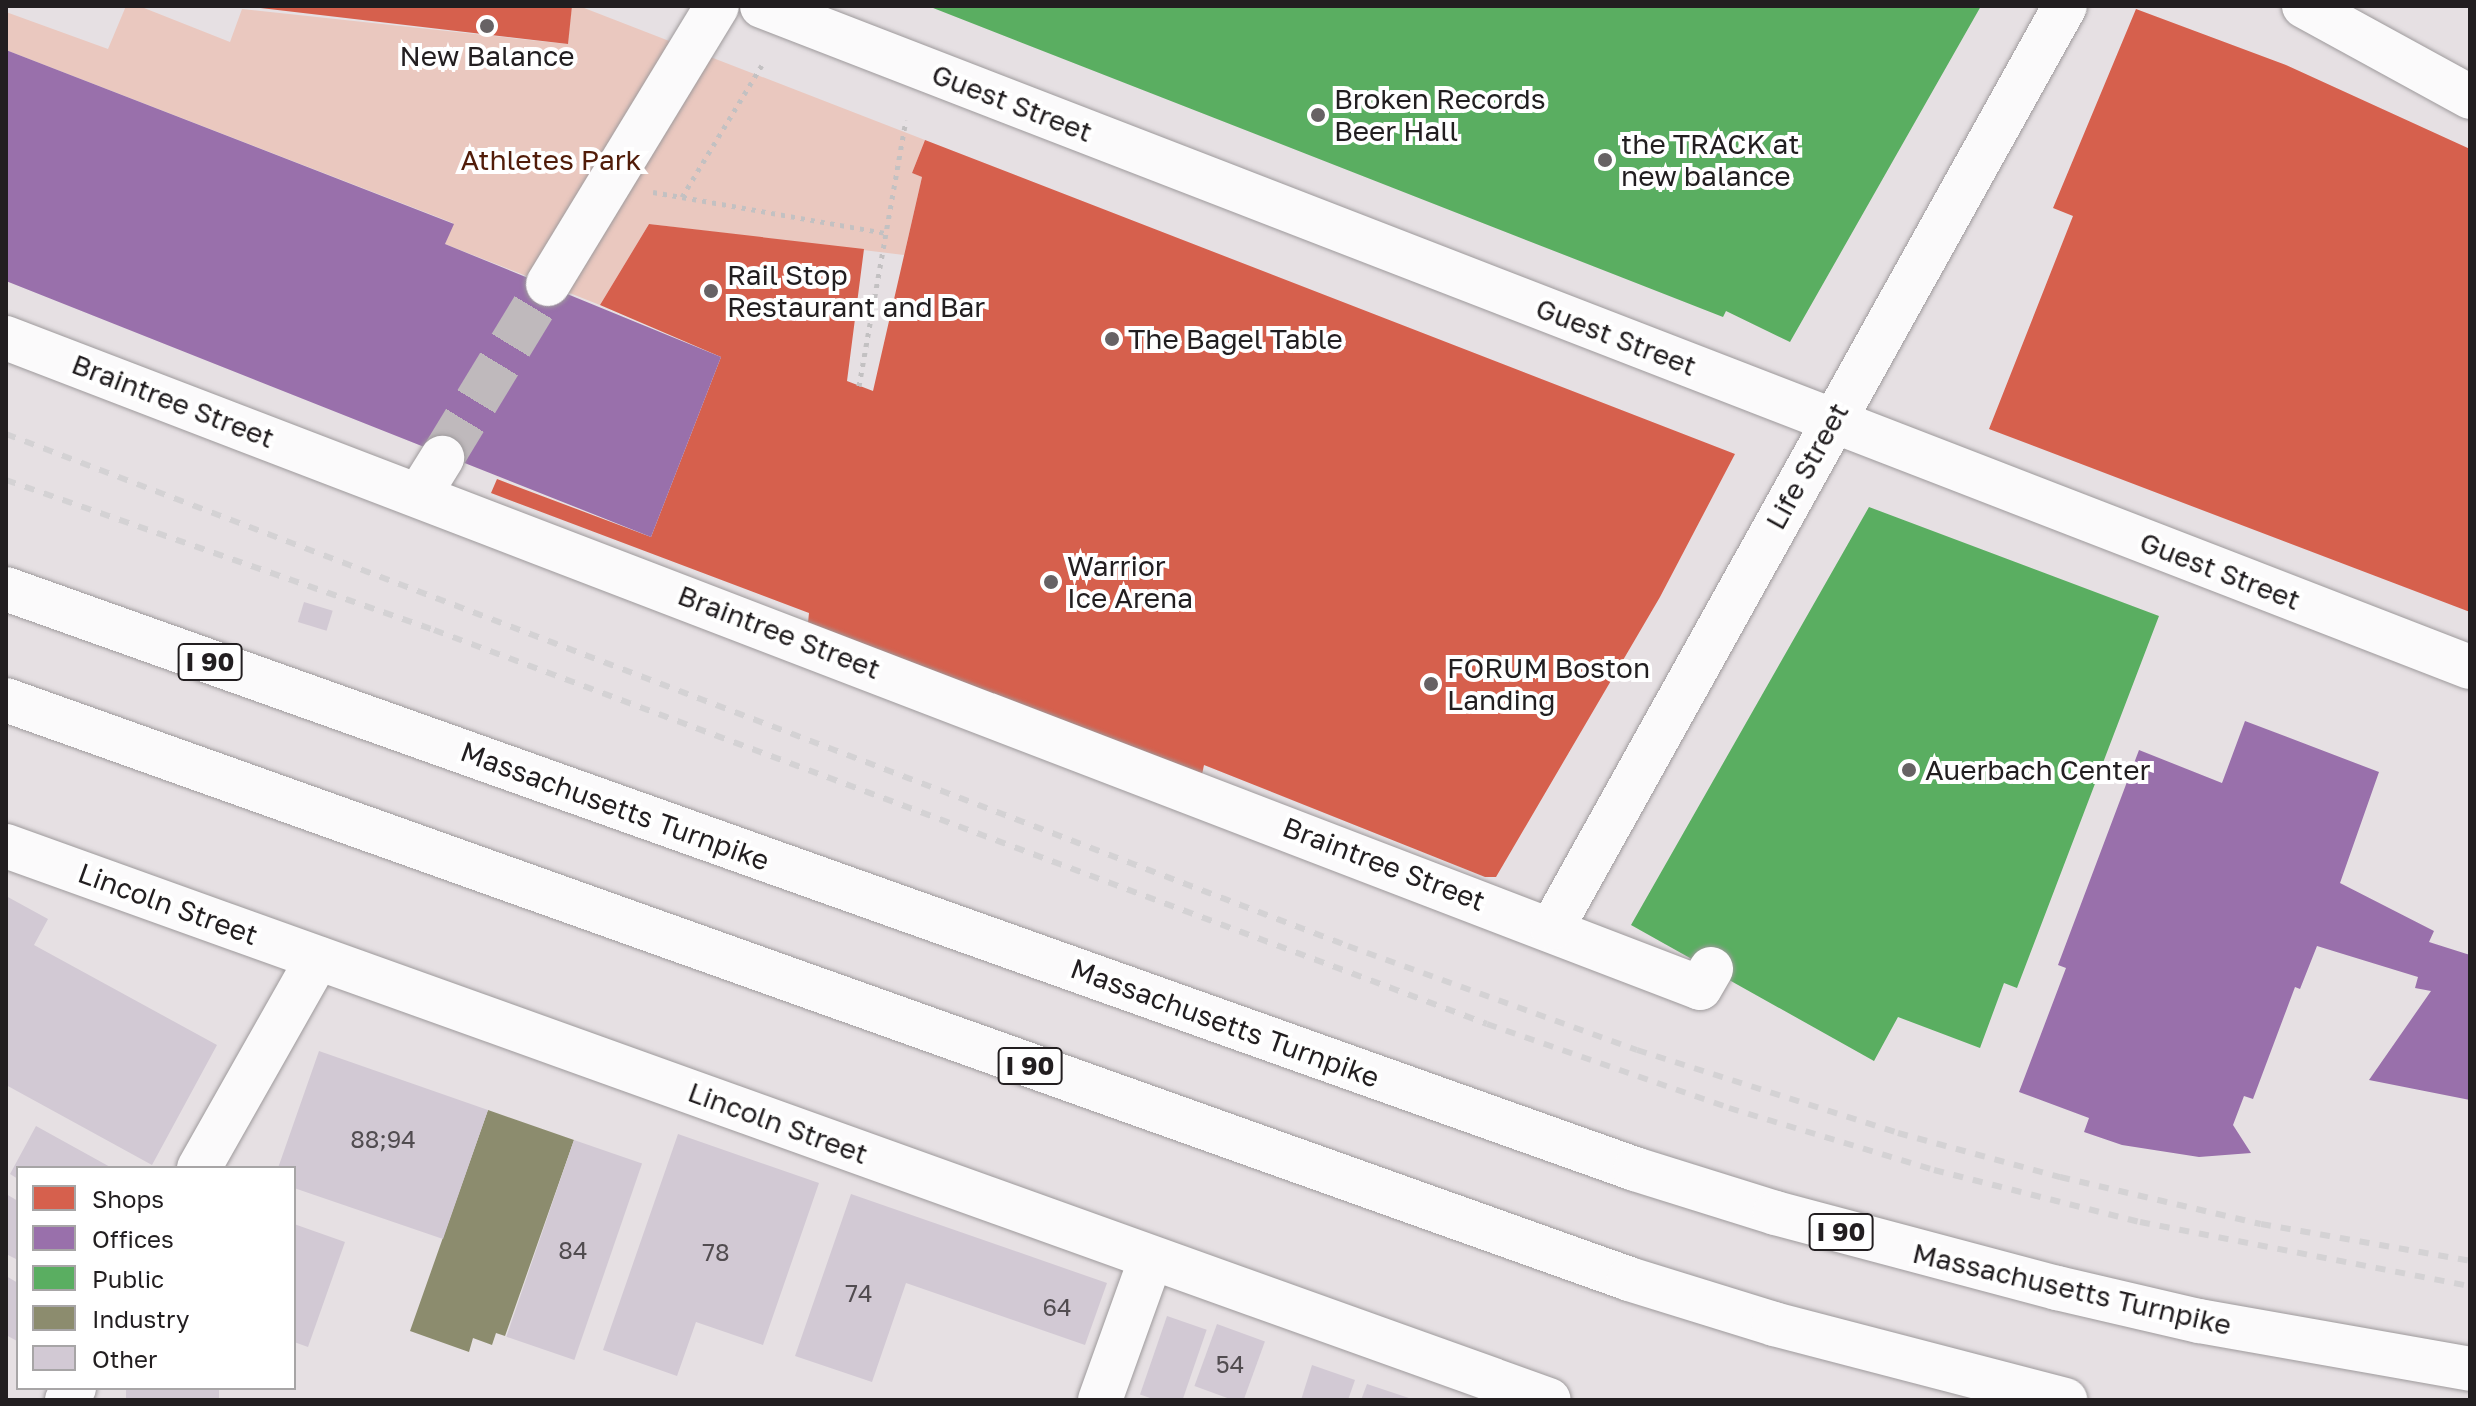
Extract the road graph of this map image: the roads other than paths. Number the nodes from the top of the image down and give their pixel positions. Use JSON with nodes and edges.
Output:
{"nodes":[{"id":1,"x":717,"y":6,"type":"edge"},
{"id":2,"x":762,"y":6,"type":"edge"},
{"id":3,"x":2065,"y":6,"type":"edge"},
{"id":4,"x":2304,"y":6,"type":"edge"},
{"id":5,"x":2470,"y":97,"type":"edge"},
{"id":6,"x":548,"y":284,"type":"tunnel mouth"},
{"id":7,"x":6,"y":338,"type":"edge"},
{"id":8,"x":1832,"y":421,"type":"junction"},
{"id":9,"x":442,"y":458,"type":"tunnel mouth"},
{"id":10,"x":419,"y":495,"type":"junction"},
{"id":11,"x":6,"y":589,"type":"edge"},
{"id":12,"x":2470,"y":667,"type":"edge"},
{"id":13,"x":6,"y":700,"type":"edge"},
{"id":14,"x":6,"y":846,"type":"edge"},
{"id":15,"x":1552,"y":928,"type":"junction"},
{"id":16,"x":318,"y":958,"type":"junction"},
{"id":17,"x":1711,"y":969,"type":"dead end"},
{"id":18,"x":200,"y":1166,"type":"edge"},
{"id":19,"x":1151,"y":1258,"type":"junction"},
{"id":20,"x":2470,"y":1369,"type":"edge"},
{"id":21,"x":1100,"y":1400,"type":"edge"},
{"id":22,"x":1549,"y":1400,"type":"edge"},
{"id":23,"x":2065,"y":1400,"type":"edge"}],
"edges":[{"from":1,"to":6,"type":"main road"},
{"from":2,"to":8,"type":"main road","name":"Guest Street"},
{"from":3,"to":8,"type":"main road","name":"Life Street"},
{"from":4,"to":5,"type":"main road"},
{"from":7,"to":10,"type":"main road","name":"Braintree Street"},
{"from":8,"to":12,"type":"main road","name":"Guest Street"},
{"from":8,"to":15,"type":"main road","name":"Life Street"},
{"from":9,"to":10,"type":"main road"},
{"from":10,"to":15,"type":"main road","name":"Braintree Street"},
{"from":11,"to":20,"type":"main road","name":"Massachusetts Turnpike","number":"I 90"},
{"from":13,"to":23,"type":"main road","number":"I 90"},
{"from":14,"to":16,"type":"main road","name":"Lincoln Street"},
{"from":15,"to":17,"type":"main road","name":"Braintree Street"},
{"from":16,"to":18,"type":"main road"},
{"from":16,"to":19,"type":"main road","name":"Lincoln Street"},
{"from":19,"to":21,"type":"main road"},
{"from":19,"to":22,"type":"main road","name":"Lincoln Street"}]}
